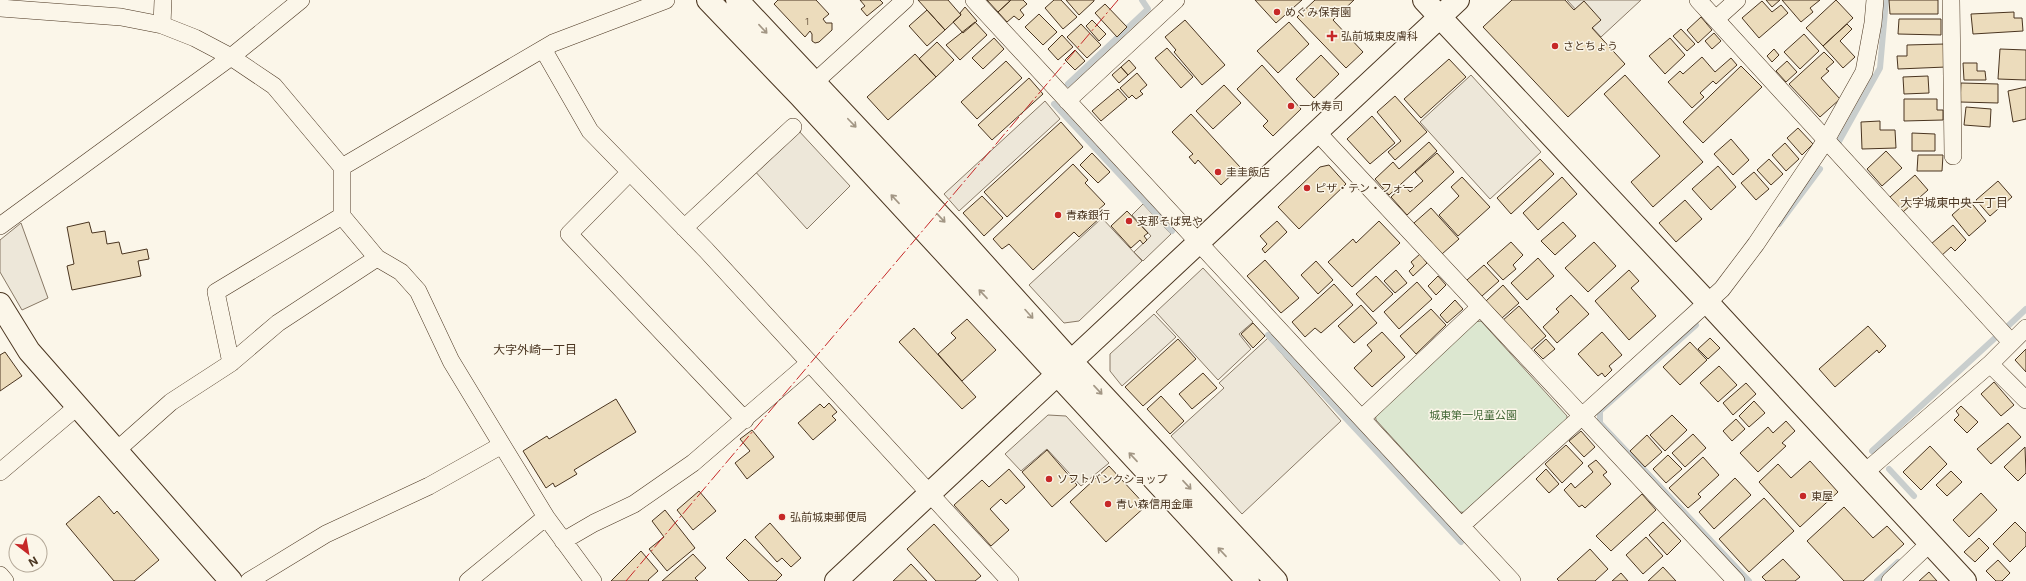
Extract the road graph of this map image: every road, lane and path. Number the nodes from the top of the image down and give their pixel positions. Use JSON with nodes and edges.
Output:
{"nodes":[{"id":1,"x":163,"y":0,"type":"edge"},
{"id":2,"x":301,"y":0,"type":"edge"},
{"id":3,"x":666,"y":0,"type":"edge"},
{"id":4,"x":708,"y":0,"type":"edge"},
{"id":5,"x":736,"y":0,"type":"edge"},
{"id":6,"x":905,"y":0,"type":"edge"},
{"id":7,"x":974,"y":0,"type":"edge"},
{"id":8,"x":1176,"y":0,"type":"edge"},
{"id":9,"x":1424,"y":0,"type":"edge"},
{"id":10,"x":1458,"y":0,"type":"edge"},
{"id":11,"x":1698,"y":0,"type":"edge"},
{"id":12,"x":1737,"y":0,"type":"edge"},
{"id":13,"x":1875,"y":0,"type":"edge"},
{"id":14,"x":1951,"y":0,"type":"edge"},
{"id":15,"x":18,"y":4,"type":"edge"},
{"id":16,"x":0,"y":8,"type":"edge"},
{"id":17,"x":1439,"y":17,"type":"junction"},
{"id":18,"x":1716,"y":19,"type":"junction"},
{"id":19,"x":162,"y":26,"type":"junction"},
{"id":20,"x":543,"y":49,"type":"junction"},
{"id":21,"x":231,"y":57,"type":"junction"},
{"id":22,"x":806,"y":89,"type":"junction"},
{"id":23,"x":1067,"y":101,"type":"junction"},
{"id":24,"x":793,"y":126,"type":"dead end"},
{"id":25,"x":1317,"y":132,"type":"junction"},
{"id":26,"x":1826,"y":140,"type":"junction"},
{"id":27,"x":1953,"y":156,"type":"dead end"},
{"id":28,"x":342,"y":167,"type":"junction"},
{"id":29,"x":630,"y":172,"type":"junction"},
{"id":30,"x":342,"y":216,"type":"junction"},
{"id":31,"x":0,"y":226,"type":"edge"},
{"id":32,"x":684,"y":228,"type":"junction"},
{"id":33,"x":1198,"y":242,"type":"junction"},
{"id":34,"x":377,"y":258,"type":"junction"},
{"id":35,"x":1708,"y":302,"type":"junction"},
{"id":36,"x":0,"y":304,"type":"edge"},
{"id":37,"x":1480,"y":307,"type":"junction"},
{"id":38,"x":2026,"y":328,"type":"edge"},
{"id":39,"x":2011,"y":342,"type":"junction"},
{"id":40,"x":231,"y":363,"type":"junction"},
{"id":41,"x":810,"y":363,"type":"junction"},
{"id":42,"x":1990,"y":364,"type":"junction"},
{"id":43,"x":1064,"y":368,"type":"junction"},
{"id":44,"x":2026,"y":400,"type":"edge"},
{"id":45,"x":78,"y":406,"type":"junction"},
{"id":46,"x":1362,"y":418,"type":"junction"},
{"id":47,"x":1582,"y":418,"type":"junction"},
{"id":48,"x":745,"y":420,"type":"junction"},
{"id":49,"x":502,"y":445,"type":"junction"},
{"id":50,"x":117,"y":450,"type":"junction"},
{"id":51,"x":0,"y":472,"type":"edge"},
{"id":52,"x":1864,"y":473,"type":"junction"},
{"id":53,"x":930,"y":493,"type":"junction"},
{"id":54,"x":546,"y":517,"type":"junction"},
{"id":55,"x":1461,"y":526,"type":"junction"},
{"id":56,"x":563,"y":541,"type":"junction"},
{"id":57,"x":1930,"y":543,"type":"junction"},
{"id":58,"x":0,"y":575,"type":"edge"},
{"id":59,"x":5,"y":581,"type":"edge"},
{"id":60,"x":231,"y":581,"type":"edge"},
{"id":61,"x":249,"y":581,"type":"edge"},
{"id":62,"x":468,"y":581,"type":"edge"},
{"id":63,"x":593,"y":581,"type":"edge"},
{"id":64,"x":836,"y":581,"type":"edge"},
{"id":65,"x":1010,"y":581,"type":"edge"},
{"id":66,"x":1248,"y":581,"type":"edge"},
{"id":67,"x":1276,"y":581,"type":"edge"},
{"id":68,"x":1512,"y":581,"type":"edge"},
{"id":69,"x":1736,"y":581,"type":"edge"},
{"id":70,"x":1890,"y":581,"type":"edge"},
{"id":71,"x":1965,"y":581,"type":"edge"}],
"edges":[{"from":1,"to":19,"type":"street"},
{"from":2,"to":21,"type":"street"},
{"from":3,"to":20,"type":"street"},
{"from":4,"to":22,"type":"street"},
{"from":5,"to":22,"type":"street","one_way":true},
{"from":6,"to":22,"type":"street"},
{"from":7,"to":23,"type":"street"},
{"from":8,"to":23,"type":"street"},
{"from":9,"to":17,"type":"street"},
{"from":10,"to":17,"type":"street"},
{"from":11,"to":18,"type":"street"},
{"from":12,"to":18,"type":"street"},
{"from":13,"to":26,"type":"street"},
{"from":14,"to":27,"type":"street"},
{"from":15,"to":16,"type":"street"},
{"from":15,"to":19,"type":"street"},
{"from":17,"to":25,"type":"street"},
{"from":17,"to":35,"type":"street"},
{"from":18,"to":26,"type":"street"},
{"from":19,"to":21,"type":"street"},
{"from":20,"to":28,"type":"street"},
{"from":20,"to":29,"type":"street"},
{"from":21,"to":28,"type":"street"},
{"from":21,"to":31,"type":"street"},
{"from":22,"to":43,"type":"street"},
{"from":23,"to":33,"type":"street"},
{"from":24,"to":32,"type":"street"},
{"from":25,"to":33,"type":"street"},
{"from":25,"to":37,"type":"street"},
{"from":26,"to":35,"type":"street"},
{"from":26,"to":39,"type":"street"},
{"from":28,"to":30,"type":"street"},
{"from":29,"to":32,"type":"street"},
{"from":29,"to":48,"type":"street"},
{"from":30,"to":34,"type":"street"},
{"from":30,"to":40,"type":"street"},
{"from":32,"to":41,"type":"street"},
{"from":33,"to":43,"type":"street"},
{"from":33,"to":46,"type":"street"},
{"from":34,"to":40,"type":"street"},
{"from":34,"to":49,"type":"street"},
{"from":35,"to":47,"type":"street"},
{"from":35,"to":52,"type":"street"},
{"from":36,"to":45,"type":"street"},
{"from":37,"to":46,"type":"street"},
{"from":37,"to":47,"type":"street"},
{"from":38,"to":39,"type":"street"},
{"from":39,"to":42,"type":"street"},
{"from":40,"to":50,"type":"street"},
{"from":41,"to":48,"type":"street"},
{"from":41,"to":53,"type":"street"},
{"from":42,"to":44,"type":"street"},
{"from":42,"to":52,"type":"street"},
{"from":43,"to":53,"type":"street"},
{"from":66,"to":43,"type":"street","one_way":true},
{"from":43,"to":67,"type":"street","one_way":true},
{"from":45,"to":50,"type":"street"},
{"from":45,"to":51,"type":"street"},
{"from":46,"to":55,"type":"street"},
{"from":47,"to":55,"type":"street"},
{"from":47,"to":69,"type":"street"},
{"from":48,"to":56,"type":"street"},
{"from":49,"to":54,"type":"street"},
{"from":49,"to":61,"type":"street"},
{"from":50,"to":60,"type":"street"},
{"from":52,"to":57,"type":"street"},
{"from":53,"to":64,"type":"street"},
{"from":53,"to":65,"type":"street"},
{"from":54,"to":56,"type":"street"},
{"from":54,"to":62,"type":"street"},
{"from":55,"to":68,"type":"street"},
{"from":56,"to":63,"type":"street"},
{"from":57,"to":70,"type":"street"},
{"from":57,"to":71,"type":"street"},
{"from":58,"to":59,"type":"street"}]}
